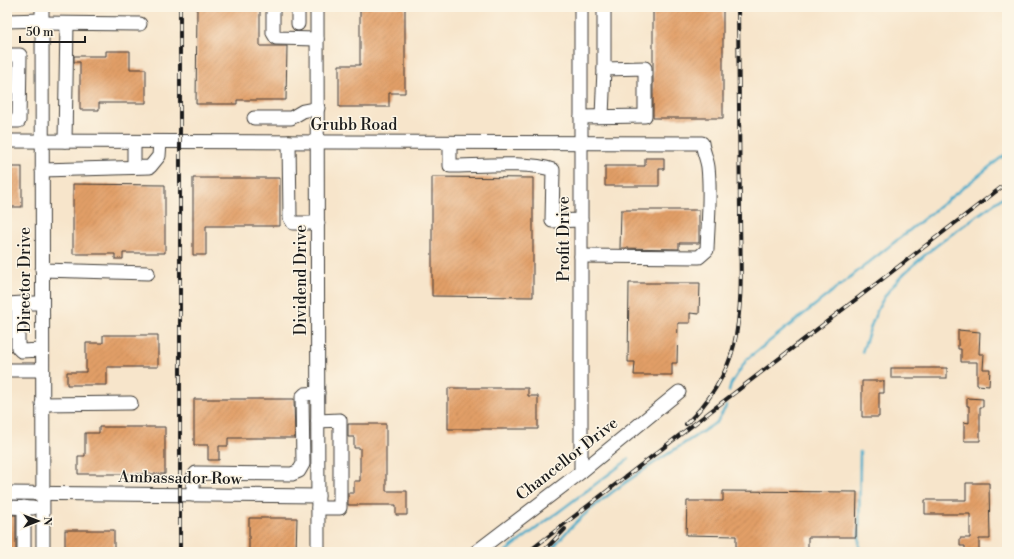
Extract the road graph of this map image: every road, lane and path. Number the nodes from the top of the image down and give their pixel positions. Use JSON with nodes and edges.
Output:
{"nodes":[{"id":1,"x":273,"y":7,"type":"edge"},
{"id":2,"x":298,"y":7,"type":"edge"},
{"id":3,"x":318,"y":7,"type":"edge"},
{"id":4,"x":581,"y":7,"type":"edge"},
{"id":5,"x":604,"y":7,"type":"edge"},
{"id":6,"x":42,"y":17,"type":"edge"},
{"id":7,"x":7,"y":21,"type":"edge"},
{"id":8,"x":68,"y":24,"type":"junction"},
{"id":9,"x":140,"y":24,"type":"dead end"},
{"id":10,"x":298,"y":24,"type":"dead end"},
{"id":11,"x":318,"y":38,"type":"junction"},
{"id":12,"x":7,"y":55,"type":"edge"},
{"id":13,"x":604,"y":68,"type":"junction"},
{"id":14,"x":318,"y":108,"type":"junction"},
{"id":15,"x":602,"y":116,"type":"junction"},
{"id":16,"x":581,"y":117,"type":"junction"},
{"id":17,"x":254,"y":118,"type":"dead end"},
{"id":18,"x":7,"y":121,"type":"edge"},
{"id":19,"x":7,"y":141,"type":"edge"},
{"id":20,"x":42,"y":141,"type":"junction"},
{"id":21,"x":65,"y":141,"type":"junction"},
{"id":22,"x":134,"y":142,"type":"junction"},
{"id":23,"x":160,"y":142,"type":"junction"},
{"id":24,"x":289,"y":142,"type":"junction"},
{"id":25,"x":318,"y":142,"type":"junction"},
{"id":26,"x":450,"y":142,"type":"junction"},
{"id":27,"x":581,"y":143,"type":"junction"},
{"id":28,"x":134,"y":167,"type":"junction"},
{"id":29,"x":42,"y":170,"type":"junction"},
{"id":30,"x":581,"y":220,"type":"junction"},
{"id":31,"x":318,"y":223,"type":"junction"},
{"id":32,"x":581,"y":256,"type":"junction"},
{"id":33,"x":42,"y":270,"type":"junction"},
{"id":34,"x":148,"y":273,"type":"dead end"},
{"id":35,"x":23,"y":303,"type":"junction"},
{"id":36,"x":42,"y":303,"type":"junction"},
{"id":37,"x":7,"y":304,"type":"edge"},
{"id":38,"x":42,"y":350,"type":"junction"},
{"id":39,"x":7,"y":370,"type":"edge"},
{"id":40,"x":42,"y":370,"type":"junction"},
{"id":41,"x":679,"y":392,"type":"dead end"},
{"id":42,"x":318,"y":393,"type":"junction"},
{"id":43,"x":132,"y":403,"type":"dead end"},
{"id":44,"x":42,"y":404,"type":"junction"},
{"id":45,"x":318,"y":421,"type":"junction"},
{"id":46,"x":318,"y":463,"type":"junction"},
{"id":47,"x":303,"y":464,"type":"junction"},
{"id":48,"x":581,"y":472,"type":"junction"},
{"id":49,"x":270,"y":474,"type":"junction"},
{"id":50,"x":7,"y":493,"type":"edge"},
{"id":51,"x":43,"y":494,"type":"junction"},
{"id":52,"x":193,"y":495,"type":"junction"},
{"id":53,"x":270,"y":496,"type":"junction"},
{"id":54,"x":318,"y":502,"type":"junction"},
{"id":55,"x":7,"y":507,"type":"edge"},
{"id":56,"x":24,"y":507,"type":"junction"},
{"id":57,"x":43,"y":509,"type":"junction"},
{"id":58,"x":24,"y":552,"type":"edge"},
{"id":59,"x":43,"y":552,"type":"edge"},
{"id":60,"x":318,"y":552,"type":"edge"},
{"id":61,"x":476,"y":552,"type":"edge"}],
"edges":[{"from":1,"to":11,"type":"street"},
{"from":2,"to":10,"type":"street"},
{"from":3,"to":11,"type":"street","name":"Dividend Drive"},
{"from":4,"to":16,"type":"street","name":"Profit Drive"},
{"from":5,"to":13,"type":"street"},
{"from":6,"to":7,"type":"street"},
{"from":6,"to":8,"type":"street"},
{"from":6,"to":20,"type":"street","name":"Director Drive"},
{"from":8,"to":9,"type":"street"},
{"from":8,"to":21,"type":"street"},
{"from":11,"to":14,"type":"street","name":"Dividend Drive"},
{"from":12,"to":18,"type":"street"},
{"from":13,"to":15,"type":"street"},
{"from":13,"to":15,"type":"street"},
{"from":14,"to":17,"type":"street"},
{"from":14,"to":25,"type":"street","name":"Dividend Drive"},
{"from":15,"to":16,"type":"street"},
{"from":16,"to":27,"type":"street","name":"Profit Drive"},
{"from":19,"to":20,"type":"street","name":"Grubb Road"},
{"from":20,"to":21,"type":"street","name":"Grubb Road"},
{"from":20,"to":29,"type":"street","name":"Director Drive"},
{"from":21,"to":22,"type":"street","name":"Grubb Road"},
{"from":22,"to":23,"type":"street","name":"Grubb Road"},
{"from":22,"to":28,"type":"street"},
{"from":23,"to":24,"type":"street","name":"Grubb Road"},
{"from":23,"to":28,"type":"street"},
{"from":24,"to":25,"type":"street","name":"Grubb Road"},
{"from":24,"to":31,"type":"street"},
{"from":25,"to":26,"type":"street","name":"Grubb Road"},
{"from":25,"to":31,"type":"street","name":"Dividend Drive"},
{"from":26,"to":27,"type":"street","name":"Grubb Road"},
{"from":26,"to":30,"type":"street"},
{"from":27,"to":30,"type":"street","name":"Profit Drive"},
{"from":27,"to":32,"type":"street","name":"Grubb Road"},
{"from":28,"to":29,"type":"street"},
{"from":29,"to":33,"type":"street","name":"Director Drive"},
{"from":30,"to":32,"type":"street","name":"Profit Drive"},
{"from":31,"to":42,"type":"street","name":"Dividend Drive"},
{"from":32,"to":48,"type":"street","name":"Profit Drive"},
{"from":33,"to":34,"type":"street"},
{"from":33,"to":36,"type":"street","name":"Director Drive"},
{"from":35,"to":36,"type":"street"},
{"from":35,"to":37,"type":"street"},
{"from":35,"to":38,"type":"street"},
{"from":36,"to":38,"type":"street","name":"Director Drive"},
{"from":38,"to":40,"type":"street","name":"Director Drive"},
{"from":39,"to":40,"type":"street"},
{"from":40,"to":44,"type":"street","name":"Director Drive"},
{"from":41,"to":48,"type":"street","name":"Chancellor Drive"},
{"from":42,"to":45,"type":"street","name":"Dividend Drive"},
{"from":42,"to":47,"type":"street"},
{"from":43,"to":44,"type":"street"},
{"from":44,"to":51,"type":"street","name":"Director Drive"},
{"from":45,"to":46,"type":"street","name":"Dividend Drive"},
{"from":45,"to":54,"type":"street","name":"Ambassador Row"},
{"from":46,"to":47,"type":"street"},
{"from":46,"to":54,"type":"street","name":"Dividend Drive"},
{"from":47,"to":49,"type":"street"},
{"from":48,"to":61,"type":"street","name":"Chancellor Drive"},
{"from":49,"to":52,"type":"street"},
{"from":49,"to":53,"type":"street"},
{"from":50,"to":51,"type":"street","name":"Ambassador Row"},
{"from":51,"to":52,"type":"street","name":"Ambassador Row"},
{"from":51,"to":57,"type":"street","name":"Director Drive"},
{"from":52,"to":53,"type":"street","name":"Ambassador Row"},
{"from":53,"to":54,"type":"street","name":"Ambassador Row"},
{"from":54,"to":60,"type":"street","name":"Dividend Drive"},
{"from":55,"to":56,"type":"street"},
{"from":56,"to":57,"type":"street"},
{"from":56,"to":58,"type":"street"},
{"from":57,"to":59,"type":"street","name":"Director Drive"}]}
